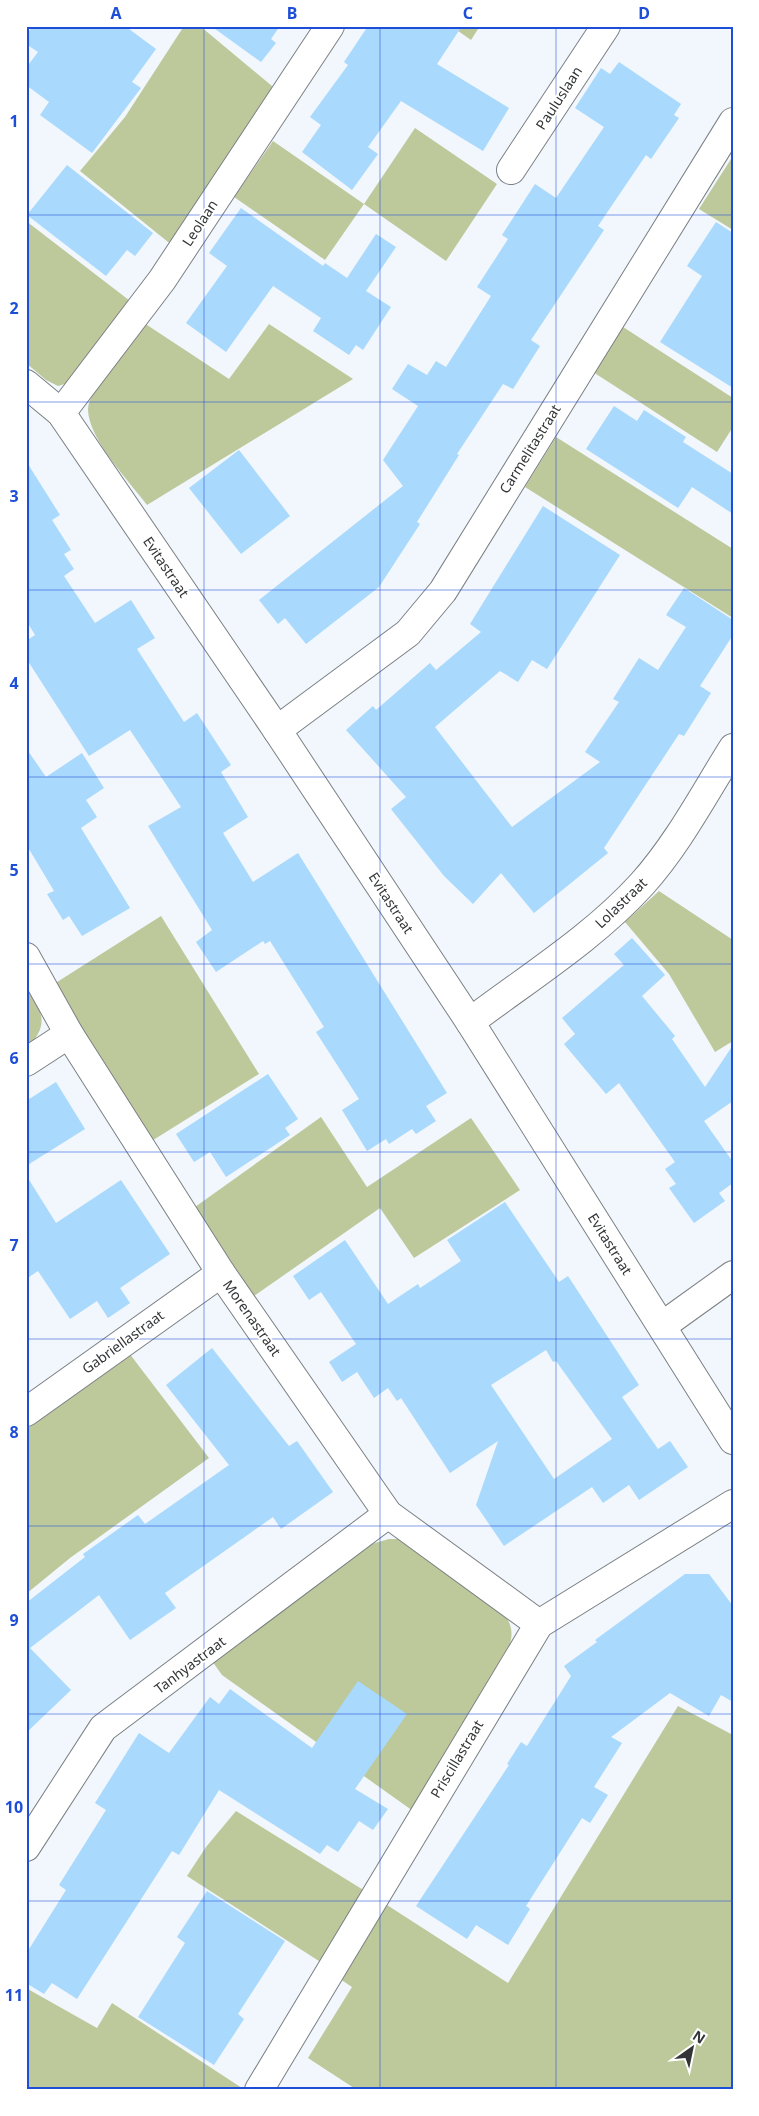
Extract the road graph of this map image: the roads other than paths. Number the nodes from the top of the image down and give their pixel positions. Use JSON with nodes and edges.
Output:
{"nodes":[{"id":1,"x":330,"y":26,"type":"edge"},
{"id":2,"x":606,"y":26,"type":"edge"},
{"id":3,"x":733,"y":122,"type":"edge"},
{"id":4,"x":511,"y":170,"type":"dead end"},
{"id":5,"x":26,"y":384,"type":"edge"},
{"id":6,"x":62,"y":413,"type":"junction"},
{"id":7,"x":277,"y":730,"type":"junction"},
{"id":8,"x":733,"y":748,"type":"edge"},
{"id":9,"x":26,"y":958,"type":"edge"},
{"id":10,"x":470,"y":1022,"type":"junction"},
{"id":11,"x":69,"y":1034,"type":"junction"},
{"id":12,"x":26,"y":1062,"type":"edge"},
{"id":13,"x":221,"y":1273,"type":"junction"},
{"id":14,"x":733,"y":1275,"type":"edge"},
{"id":15,"x":662,"y":1326,"type":"junction"},
{"id":16,"x":26,"y":1412,"type":"edge"},
{"id":17,"x":733,"y":1440,"type":"edge"},
{"id":18,"x":733,"y":1504,"type":"edge"},
{"id":19,"x":388,"y":1514,"type":"junction"},
{"id":20,"x":539,"y":1624,"type":"junction"},
{"id":21,"x":26,"y":1847,"type":"edge"},
{"id":22,"x":259,"y":2090,"type":"edge"}],
"edges":[{"from":1,"to":6,"type":"street","name":"Leolaan"},
{"from":2,"to":4,"type":"street","name":"Pauluslaan"},
{"from":3,"to":7,"type":"street","name":"Carmelitastraat"},
{"from":5,"to":6,"type":"street","name":"Evitastraat"},
{"from":6,"to":7,"type":"street","name":"Evitastraat"},
{"from":7,"to":10,"type":"street","name":"Evitastraat"},
{"from":8,"to":10,"type":"street","name":"Lolastraat"},
{"from":9,"to":11,"type":"street","name":"Morenastraat"},
{"from":10,"to":15,"type":"street","name":"Evitastraat"},
{"from":11,"to":12,"type":"street"},
{"from":11,"to":13,"type":"street","name":"Morenastraat"},
{"from":13,"to":16,"type":"street","name":"Gabriellastraat"},
{"from":13,"to":19,"type":"street","name":"Morenastraat"},
{"from":14,"to":15,"type":"street"},
{"from":15,"to":17,"type":"street","name":"Evitastraat"},
{"from":18,"to":20,"type":"street","name":"Priscillastraat"},
{"from":19,"to":20,"type":"street","name":"Morenastraat"},
{"from":19,"to":21,"type":"street","name":"Tanhyastraat"},
{"from":20,"to":22,"type":"street","name":"Priscillastraat"}]}
